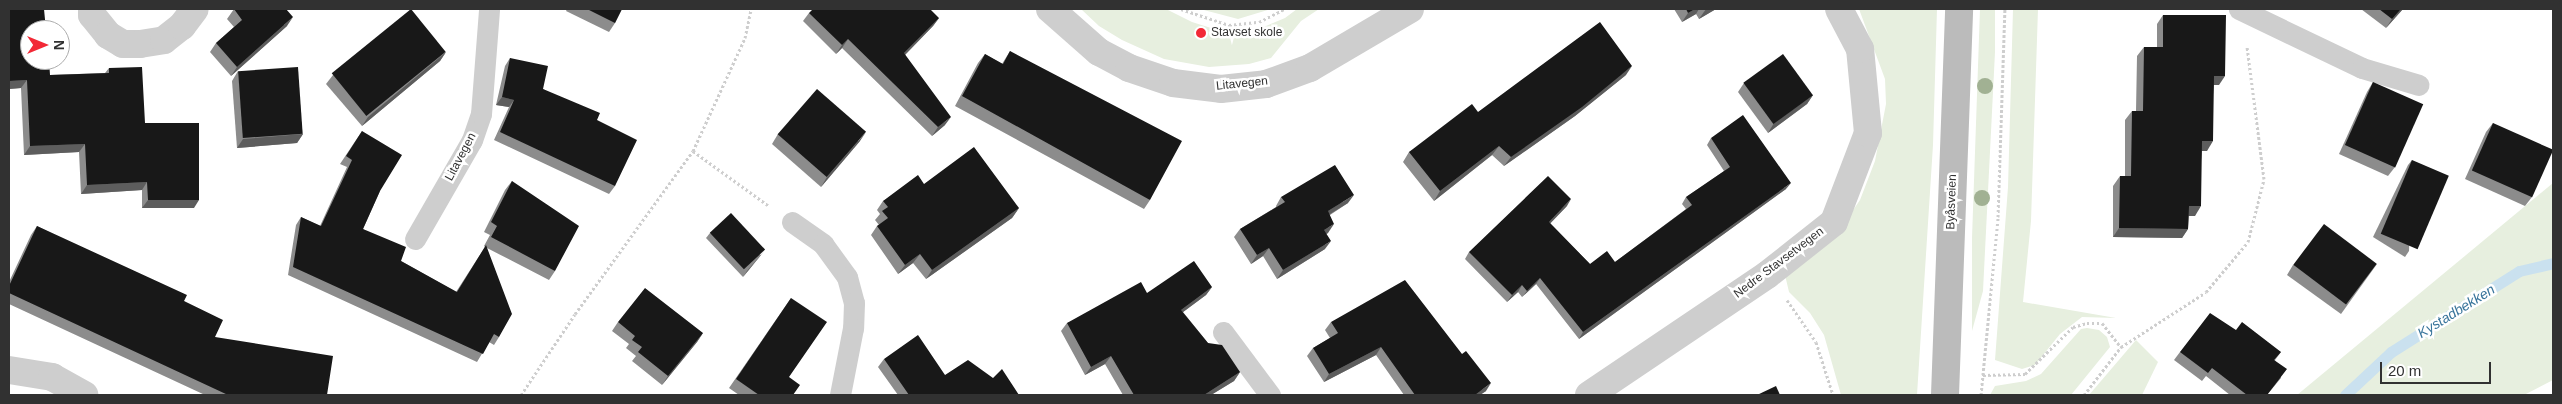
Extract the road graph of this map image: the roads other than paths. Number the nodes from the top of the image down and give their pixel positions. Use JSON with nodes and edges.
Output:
{"nodes":[{"id":1,"x":92,"y":9,"type":"edge"},
{"id":2,"x":195,"y":9,"type":"edge"},
{"id":3,"x":489,"y":9,"type":"edge"},
{"id":4,"x":1050,"y":9,"type":"edge"},
{"id":5,"x":1410,"y":9,"type":"edge"},
{"id":6,"x":1839,"y":9,"type":"edge"},
{"id":7,"x":1959,"y":9,"type":"edge"},
{"id":8,"x":2239,"y":9,"type":"edge"},
{"id":9,"x":2419,"y":84,"type":"dead end"},
{"id":10,"x":792,"y":222,"type":"road end"},
{"id":11,"x":414,"y":239,"type":"dead end"},
{"id":12,"x":1223,"y":332,"type":"dead end"},
{"id":13,"x":9,"y":370,"type":"edge"},
{"id":14,"x":84,"y":395,"type":"edge"},
{"id":15,"x":840,"y":395,"type":"edge"},
{"id":16,"x":1270,"y":395,"type":"edge"},
{"id":17,"x":1588,"y":395,"type":"edge"},
{"id":18,"x":1945,"y":395,"type":"edge"}],
"edges":[{"from":1,"to":2,"type":"street"},
{"from":3,"to":11,"type":"lane","name":"Litavegen"},
{"from":4,"to":5,"type":"street","name":"Litavegen"},
{"from":6,"to":17,"type":"street","name":"Nedre Stavsetvegen"},
{"from":7,"to":18,"type":"main road","name":"Byåsveien"},
{"from":8,"to":9,"type":"lane"},
{"from":10,"to":15,"type":"lane"},
{"from":12,"to":16,"type":"lane"},
{"from":13,"to":14,"type":"street"}]}
